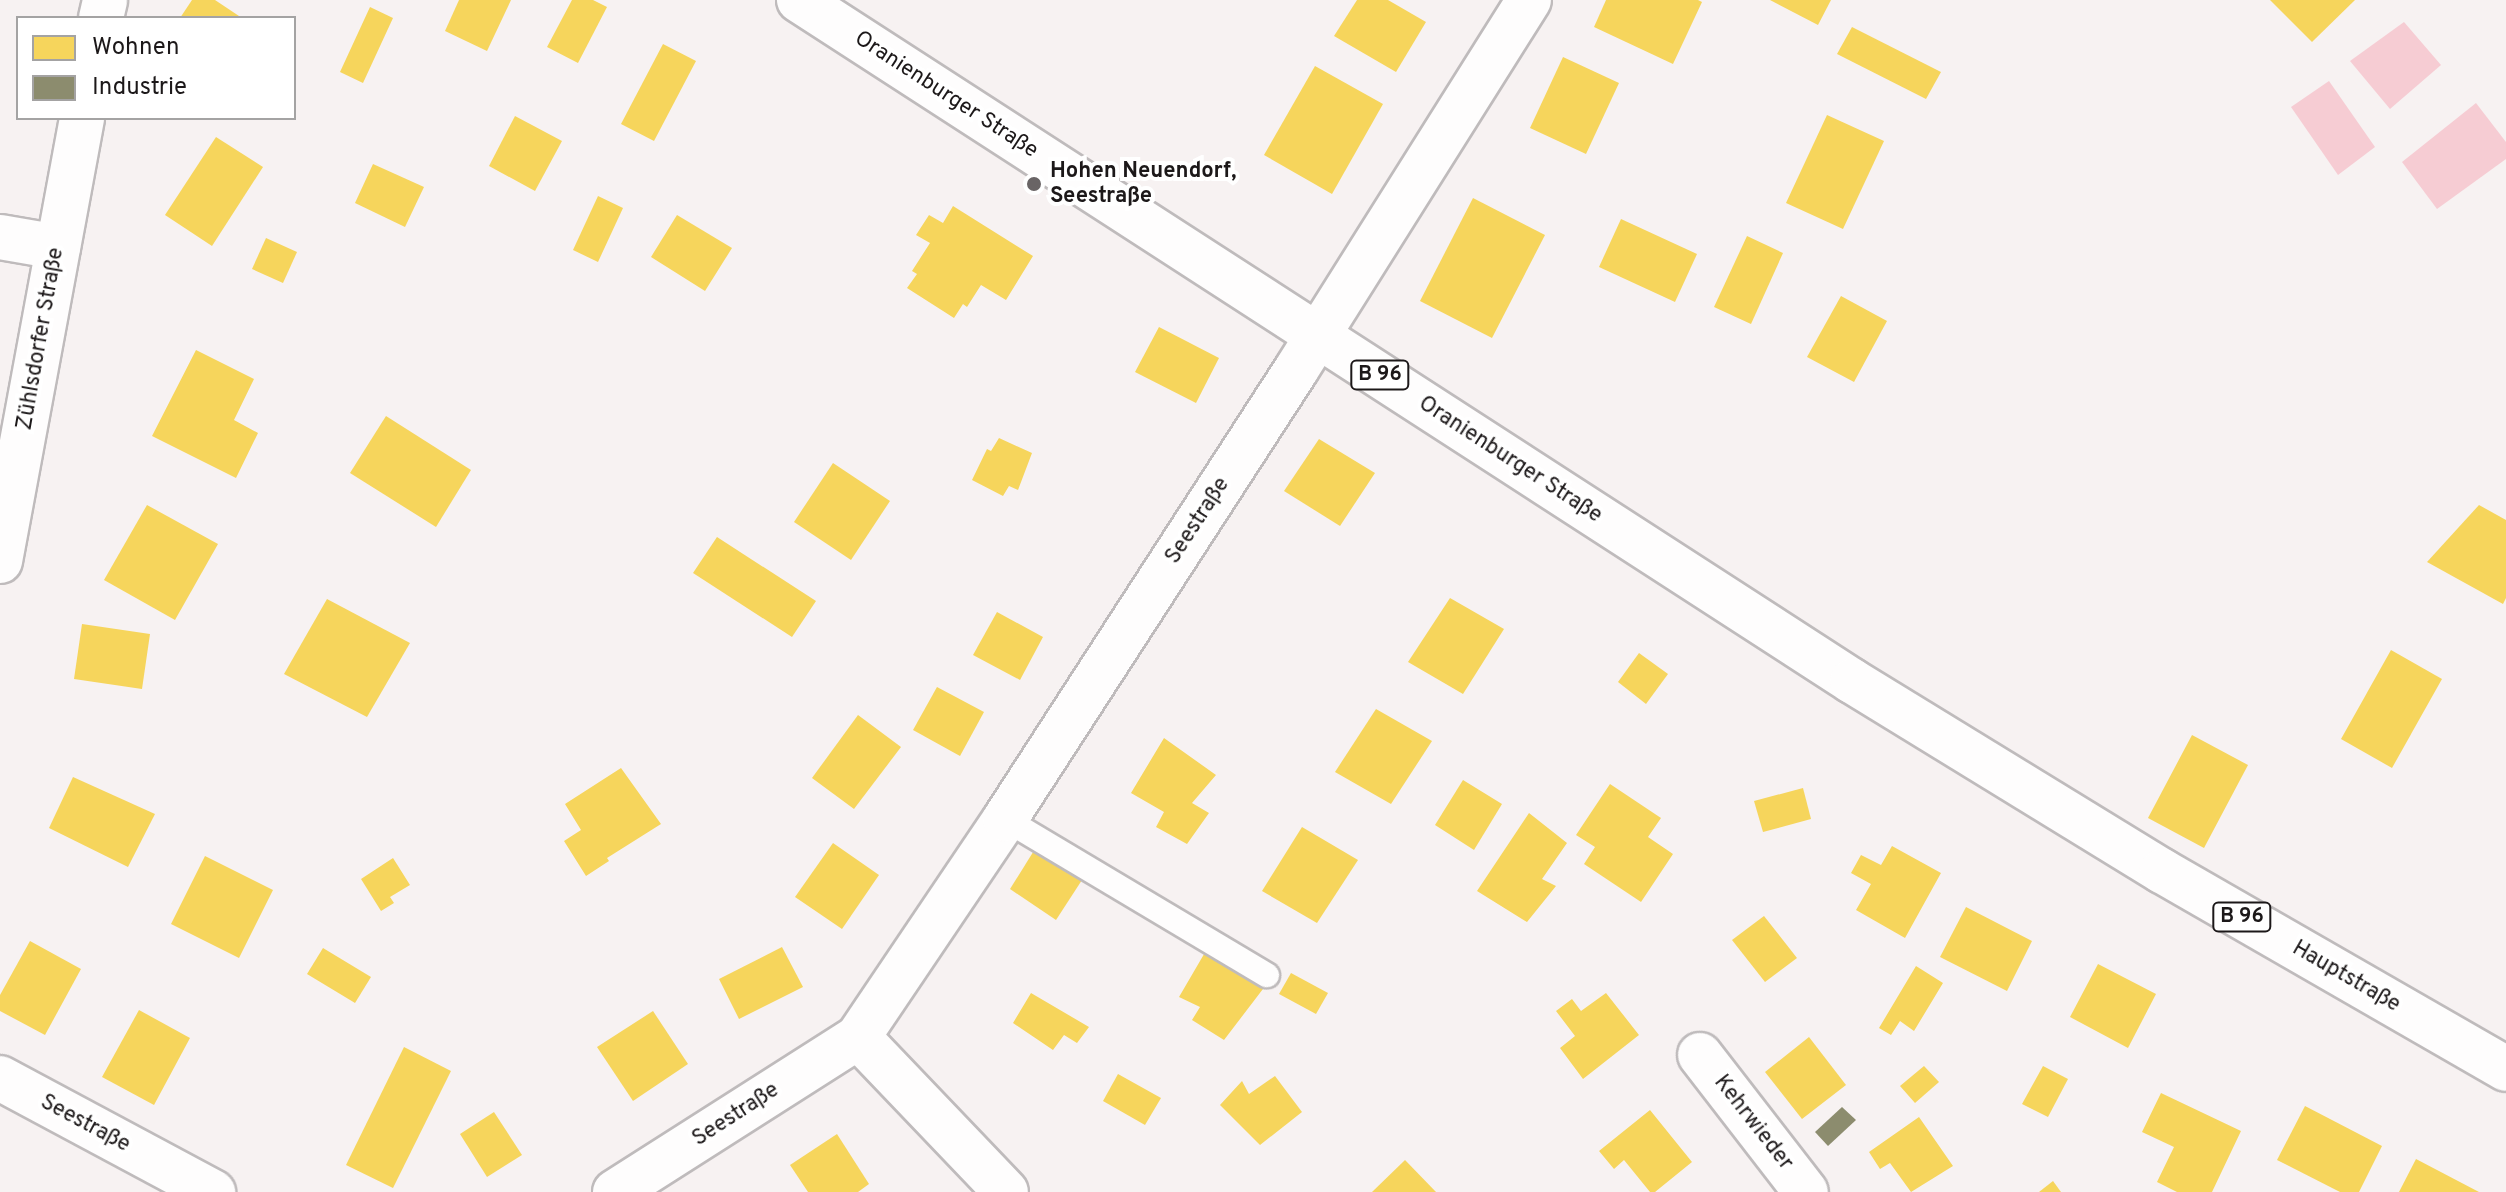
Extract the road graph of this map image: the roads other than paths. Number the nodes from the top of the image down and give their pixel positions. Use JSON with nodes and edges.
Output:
{"nodes":[{"id":1,"x":799,"y":0,"type":"edge"},
{"id":2,"x":1529,"y":0,"type":"edge"},
{"id":3,"x":82,"y":120,"type":"edge"},
{"id":4,"x":0,"y":237,"type":"edge"},
{"id":5,"x":58,"y":247,"type":"junction"},
{"id":6,"x":1318,"y":335,"type":"junction"},
{"id":7,"x":0,"y":561,"type":"edge"},
{"id":8,"x":1982,"y":760,"type":"joint"},
{"id":9,"x":1005,"y":819,"type":"junction"},
{"id":10,"x":1267,"y":975,"type":"dead end"},
{"id":11,"x":858,"y":1037,"type":"junction"},
{"id":12,"x":1700,"y":1055,"type":"dead end"},
{"id":13,"x":2506,"y":1069,"type":"edge"},
{"id":14,"x":0,"y":1078,"type":"edge"},
{"id":15,"x":213,"y":1192,"type":"edge"},
{"id":16,"x":615,"y":1192,"type":"edge"},
{"id":17,"x":1006,"y":1192,"type":"edge"},
{"id":18,"x":1806,"y":1192,"type":"edge"}],
"edges":[{"from":1,"to":6,"type":"street","name":"Oranienburger Straße","number":"B 96"},
{"from":2,"to":6,"type":"street","name":"Seestraße"},
{"from":3,"to":5,"type":"street","name":"Zühlsdorfer Straße"},
{"from":4,"to":5,"type":"street"},
{"from":5,"to":7,"type":"street","name":"Zühlsdorfer Straße"},
{"from":6,"to":8,"type":"street","name":"Oranienburger Straße","number":"B 96"},
{"from":6,"to":9,"type":"street","name":"Seestraße"},
{"from":8,"to":13,"type":"street","name":"Hauptstraße","number":"B 96"},
{"from":9,"to":10,"type":"lane"},
{"from":9,"to":11,"type":"street","name":"Seestraße"},
{"from":11,"to":16,"type":"street","name":"Seestraße"},
{"from":11,"to":17,"type":"street"},
{"from":12,"to":18,"type":"street","name":"Kehrwieder"},
{"from":14,"to":15,"type":"street","name":"Seestraße"}]}
